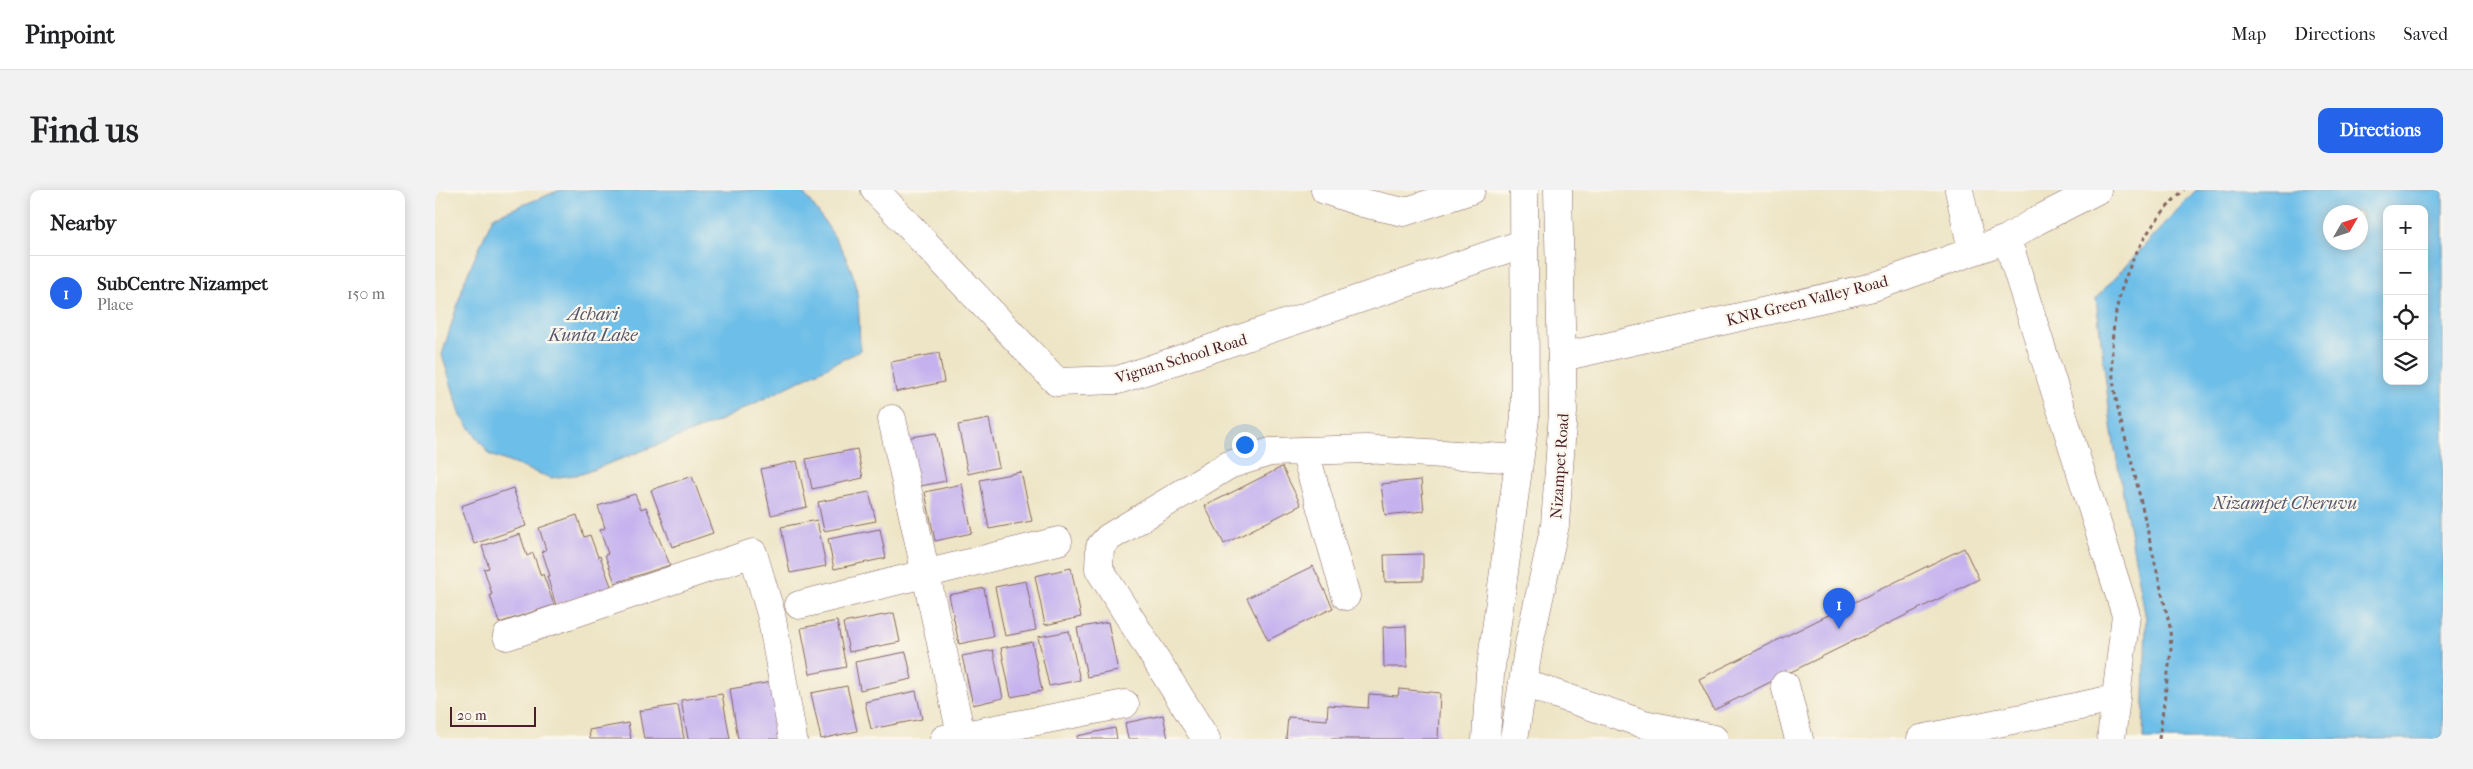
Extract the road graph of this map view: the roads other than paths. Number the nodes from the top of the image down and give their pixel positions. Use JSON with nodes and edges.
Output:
{"nodes":[{"id":1,"x":875,"y":190,"type":"edge"},
{"id":2,"x":1325,"y":190,"type":"edge"},
{"id":3,"x":1471,"y":190,"type":"edge"},
{"id":4,"x":1524,"y":190,"type":"edge"},
{"id":5,"x":1558,"y":190,"type":"edge"},
{"id":6,"x":1959,"y":190,"type":"edge"},
{"id":7,"x":2097,"y":190,"type":"edge"},
{"id":8,"x":2007,"y":238,"type":"junction"},
{"id":9,"x":1525,"y":242,"type":"junction"},
{"id":10,"x":1972,"y":250,"type":"junction"},
{"id":11,"x":1562,"y":357,"type":"junction"},
{"id":12,"x":892,"y":419,"type":"dead end"},
{"id":13,"x":1305,"y":452,"type":"junction"},
{"id":14,"x":1519,"y":459,"type":"junction"},
{"id":15,"x":1058,"y":542,"type":"dead end"},
{"id":16,"x":1506,"y":556,"type":"junction"},
{"id":17,"x":1546,"y":565,"type":"junction"},
{"id":18,"x":927,"y":575,"type":"junction"},
{"id":19,"x":1346,"y":596,"type":"dead end"},
{"id":20,"x":799,"y":604,"type":"dead end"},
{"id":21,"x":507,"y":636,"type":"dead end"},
{"id":22,"x":1523,"y":683,"type":"junction"},
{"id":23,"x":1785,"y":685,"type":"dead end"},
{"id":24,"x":2104,"y":701,"type":"dead end"},
{"id":25,"x":1125,"y":704,"type":"dead end"},
{"id":26,"x":956,"y":738,"type":"edge"},
{"id":27,"x":793,"y":739,"type":"edge"},
{"id":28,"x":1206,"y":739,"type":"edge"},
{"id":29,"x":1485,"y":739,"type":"edge"},
{"id":30,"x":1515,"y":739,"type":"edge"},
{"id":31,"x":1714,"y":739,"type":"edge"},
{"id":32,"x":1799,"y":739,"type":"edge"},
{"id":33,"x":1921,"y":739,"type":"edge"},
{"id":34,"x":2111,"y":739,"type":"edge"}],
"edges":[{"from":1,"to":9,"type":"street","name":"Vignan School Road"},
{"from":2,"to":3,"type":"street"},
{"from":4,"to":9,"type":"street"},
{"from":5,"to":11,"type":"street","name":"Nizampet Road"},
{"from":6,"to":10,"type":"street"},
{"from":7,"to":8,"type":"street","name":"KNR Green Valley Road"},
{"from":8,"to":10,"type":"street","name":"KNR Green Valley Road"},
{"from":8,"to":34,"type":"street"},
{"from":9,"to":14,"type":"street"},
{"from":10,"to":11,"type":"street","name":"KNR Green Valley Road"},
{"from":11,"to":17,"type":"street","name":"Nizampet Road"},
{"from":12,"to":18,"type":"street"},
{"from":13,"to":14,"type":"street"},
{"from":13,"to":19,"type":"street"},
{"from":13,"to":28,"type":"street"},
{"from":14,"to":16,"type":"street"},
{"from":15,"to":18,"type":"street"},
{"from":16,"to":17,"type":"street"},
{"from":16,"to":29,"type":"street"},
{"from":17,"to":22,"type":"street","name":"Nizampet Road"},
{"from":18,"to":20,"type":"street"},
{"from":18,"to":26,"type":"street"},
{"from":21,"to":27,"type":"street"},
{"from":22,"to":30,"type":"street","name":"Nizampet Road"},
{"from":22,"to":31,"type":"street"},
{"from":23,"to":32,"type":"street"},
{"from":24,"to":33,"type":"street"},
{"from":25,"to":26,"type":"street"}]}
